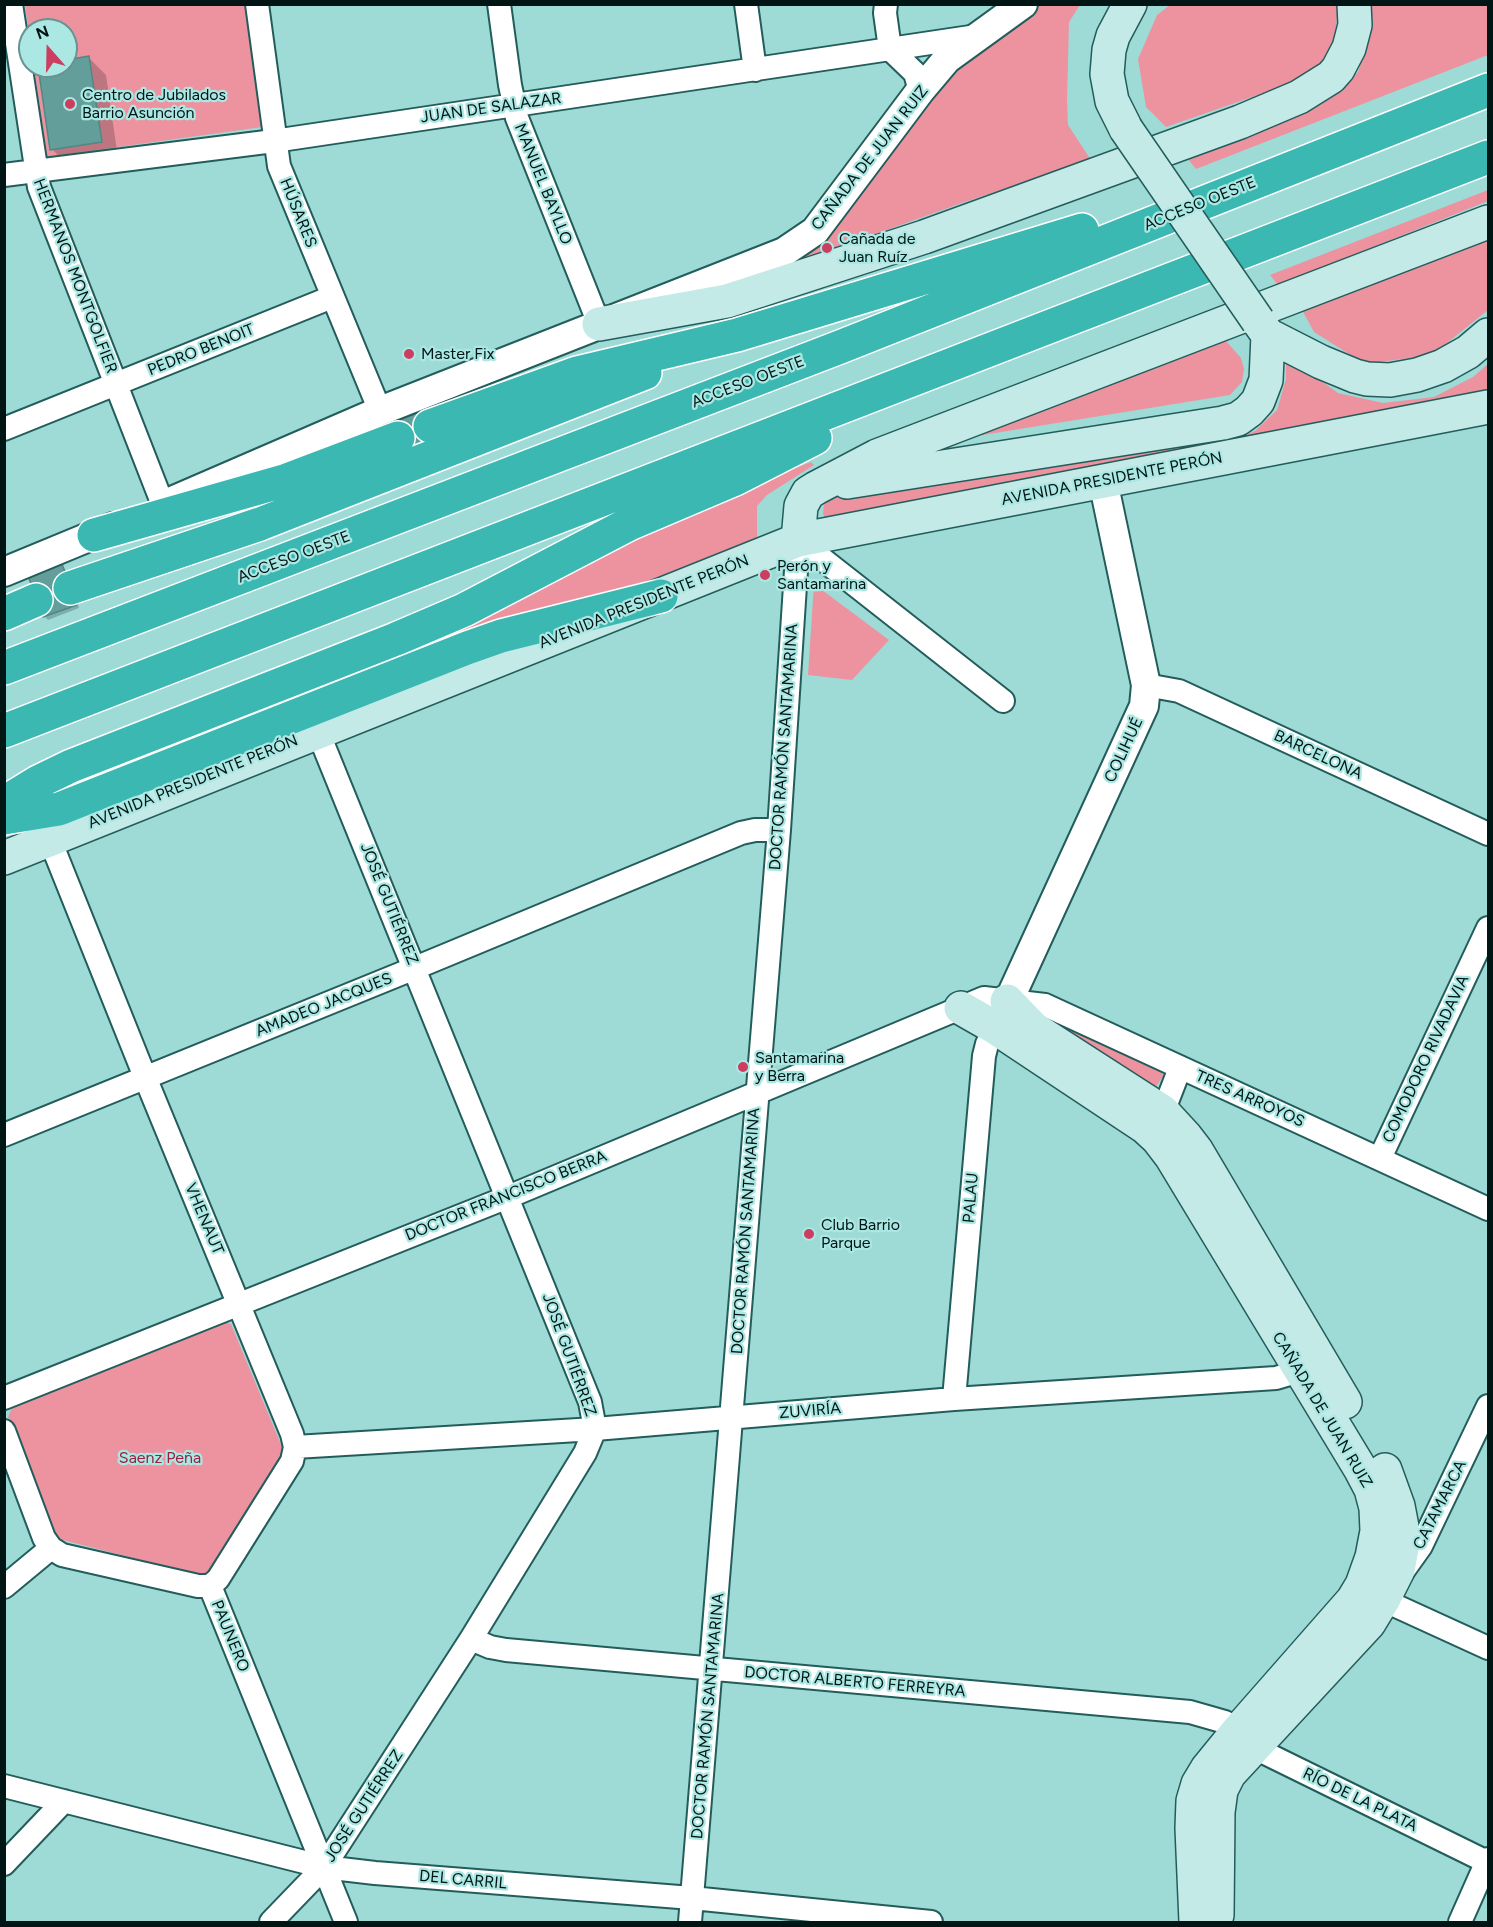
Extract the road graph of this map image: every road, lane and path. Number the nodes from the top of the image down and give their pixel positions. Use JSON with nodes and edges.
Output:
{"nodes":[{"id":1,"x":11,"y":4,"type":"edge"},
{"id":2,"x":257,"y":4,"type":"edge"},
{"id":3,"x":499,"y":4,"type":"edge"},
{"id":4,"x":746,"y":4,"type":"edge"},
{"id":5,"x":886,"y":4,"type":"edge"},
{"id":6,"x":1023,"y":4,"type":"edge"},
{"id":7,"x":1130,"y":4,"type":"edge"},
{"id":8,"x":1354,"y":4,"type":"edge"},
{"id":9,"x":977,"y":36,"type":"junction"},
{"id":10,"x":890,"y":49,"type":"junction"},
{"id":11,"x":754,"y":70,"type":"junction"},
{"id":12,"x":1488,"y":90,"type":"edge"},
{"id":13,"x":920,"y":91,"type":"junction"},
{"id":14,"x":513,"y":104,"type":"junction"},
{"id":15,"x":274,"y":141,"type":"junction"},
{"id":16,"x":1488,"y":157,"type":"edge"},
{"id":17,"x":35,"y":171,"type":"junction"},
{"id":18,"x":1274,"y":174,"type":"junction"},
{"id":19,"x":4,"y":175,"type":"edge"},
{"id":20,"x":1488,"y":222,"type":"edge"},
{"id":21,"x":332,"y":297,"type":"junction"},
{"id":22,"x":599,"y":324,"type":"junction"},
{"id":23,"x":1263,"y":328,"type":"junction"},
{"id":24,"x":737,"y":335,"type":"junction"},
{"id":25,"x":1488,"y":335,"type":"edge"},
{"id":26,"x":974,"y":357,"type":"junction"},
{"id":27,"x":116,"y":384,"type":"junction"},
{"id":28,"x":1488,"y":407,"type":"edge"},
{"id":29,"x":389,"y":425,"type":"junction"},
{"id":30,"x":430,"y":426,"type":"dead end"},
{"id":31,"x":4,"y":429,"type":"edge"},
{"id":32,"x":1102,"y":481,"type":"junction"},
{"id":33,"x":822,"y":486,"type":"junction"},
{"id":34,"x":163,"y":505,"type":"junction"},
{"id":35,"x":94,"y":535,"type":"junction"},
{"id":36,"x":798,"y":540,"type":"junction"},
{"id":37,"x":4,"y":572,"type":"edge"},
{"id":38,"x":70,"y":588,"type":"dead end"},
{"id":39,"x":661,"y":596,"type":"junction"},
{"id":40,"x":36,"y":600,"type":"dead end"},
{"id":41,"x":4,"y":614,"type":"edge"},
{"id":42,"x":4,"y":668,"type":"edge"},
{"id":43,"x":1146,"y":685,"type":"junction"},
{"id":44,"x":1003,"y":701,"type":"dead end"},
{"id":45,"x":4,"y":731,"type":"edge"},
{"id":46,"x":318,"y":732,"type":"junction"},
{"id":47,"x":22,"y":819,"type":"edge"},
{"id":48,"x":779,"y":830,"type":"junction"},
{"id":49,"x":1488,"y":834,"type":"edge"},
{"id":50,"x":4,"y":858,"type":"edge"},
{"id":51,"x":1488,"y":928,"type":"edge"},
{"id":52,"x":415,"y":968,"type":"junction"},
{"id":53,"x":961,"y":1008,"type":"joint"},
{"id":54,"x":1002,"y":1015,"type":"junction"},
{"id":55,"x":1180,"y":1068,"type":"junction"},
{"id":56,"x":145,"y":1077,"type":"junction"},
{"id":57,"x":757,"y":1093,"type":"junction"},
{"id":58,"x":1163,"y":1112,"type":"junction"},
{"id":59,"x":4,"y":1135,"type":"edge"},
{"id":60,"x":1380,"y":1158,"type":"junction"},
{"id":61,"x":508,"y":1197,"type":"junction"},
{"id":62,"x":1488,"y":1209,"type":"edge"},
{"id":63,"x":239,"y":1303,"type":"junction"},
{"id":64,"x":1311,"y":1368,"type":"junction"},
{"id":65,"x":4,"y":1398,"type":"edge"},
{"id":66,"x":954,"y":1399,"type":"junction"},
{"id":67,"x":1488,"y":1406,"type":"edge"},
{"id":68,"x":732,"y":1417,"type":"junction"},
{"id":69,"x":596,"y":1429,"type":"junction"},
{"id":70,"x":4,"y":1431,"type":"edge"},
{"id":71,"x":295,"y":1447,"type":"junction"},
{"id":72,"x":51,"y":1548,"type":"junction"},
{"id":73,"x":210,"y":1586,"type":"junction"},
{"id":74,"x":4,"y":1587,"type":"edge"},
{"id":75,"x":1373,"y":1593,"type":"junction"},
{"id":76,"x":471,"y":1639,"type":"junction"},
{"id":77,"x":1488,"y":1648,"type":"edge"},
{"id":78,"x":712,"y":1669,"type":"junction"},
{"id":79,"x":1246,"y":1738,"type":"junction"},
{"id":80,"x":4,"y":1786,"type":"edge"},
{"id":81,"x":64,"y":1801,"type":"junction"},
{"id":82,"x":1488,"y":1860,"type":"edge"},
{"id":83,"x":4,"y":1864,"type":"edge"},
{"id":84,"x":324,"y":1867,"type":"junction"},
{"id":85,"x":692,"y":1898,"type":"junction"},
{"id":86,"x":271,"y":1923,"type":"edge"},
{"id":87,"x":346,"y":1923,"type":"edge"},
{"id":88,"x":690,"y":1923,"type":"edge"},
{"id":89,"x":931,"y":1923,"type":"edge"},
{"id":90,"x":1196,"y":1923,"type":"edge"},
{"id":91,"x":1218,"y":1923,"type":"edge"},
{"id":92,"x":1460,"y":1923,"type":"edge"}],
"edges":[{"from":1,"to":17,"type":"street","name":"HERMANOS MONTGOLFIER"},
{"from":2,"to":15,"type":"street","name":"HÚSARES"},
{"from":3,"to":14,"type":"street","name":"MANUEL BAYLLO"},
{"from":4,"to":11,"type":"street"},
{"from":5,"to":10,"type":"street"},
{"from":6,"to":9,"type":"street","name":"CAÑADA DE JUAN RUIZ"},
{"from":7,"to":23,"type":"main road","bridge":true},
{"from":8,"to":22,"type":"main road"},
{"from":9,"to":10,"type":"street","name":"JUAN DE SALAZAR"},
{"from":9,"to":13,"type":"street","name":"CAÑADA DE JUAN RUIZ"},
{"from":10,"to":11,"type":"street","name":"JUAN DE SALAZAR"},
{"from":10,"to":13,"type":"street"},
{"from":11,"to":14,"type":"street","name":"JUAN DE SALAZAR"},
{"from":12,"to":18,"type":"highway","name":"ACCESO OESTE"},
{"from":13,"to":22,"type":"street","name":"CAÑADA DE JUAN RUIZ"},
{"from":14,"to":15,"type":"street","name":"JUAN DE SALAZAR"},
{"from":14,"to":22,"type":"street","name":"MANUEL BAYLLO"},
{"from":15,"to":17,"type":"street","name":"JUAN DE SALAZAR"},
{"from":15,"to":21,"type":"street","name":"HÚSARES"},
{"from":16,"to":26,"type":"highway"},
{"from":17,"to":19,"type":"street","name":"JUAN DE SALAZAR"},
{"from":17,"to":27,"type":"street","name":"HERMANOS MONTGOLFIER"},
{"from":18,"to":24,"type":"highway"},
{"from":18,"to":42,"type":"highway","name":"ACCESO OESTE"},
{"from":20,"to":33,"type":"main road"},
{"from":21,"to":27,"type":"street","name":"PEDRO BENOIT"},
{"from":21,"to":29,"type":"street","name":"HÚSARES"},
{"from":22,"to":29,"type":"street"},
{"from":23,"to":25,"type":"main road"},
{"from":23,"to":33,"type":"main road"},
{"from":24,"to":30,"type":"highway"},
{"from":24,"to":38,"type":"highway"},
{"from":26,"to":45,"type":"highway"},
{"from":26,"to":47,"type":"highway"},
{"from":27,"to":31,"type":"street","name":"PEDRO BENOIT"},
{"from":27,"to":34,"type":"street","name":"HERMANOS MONTGOLFIER"},
{"from":28,"to":32,"type":"main road","name":"AVENIDA PRESIDENTE PERÓN"},
{"from":29,"to":34,"type":"street"},
{"from":29,"to":35,"type":"highway"},
{"from":32,"to":36,"type":"main road","name":"AVENIDA PRESIDENTE PERÓN"},
{"from":32,"to":43,"type":"street","name":"COLIHUÉ"},
{"from":33,"to":36,"type":"main road"},
{"from":34,"to":35,"type":"street"},
{"from":35,"to":37,"type":"street"},
{"from":36,"to":39,"type":"main road","name":"AVENIDA PRESIDENTE PERÓN"},
{"from":36,"to":44,"type":"street"},
{"from":36,"to":48,"type":"street","name":"DOCTOR RAMÓN SANTAMARINA"},
{"from":39,"to":46,"type":"main road","name":"AVENIDA PRESIDENTE PERÓN"},
{"from":39,"to":47,"type":"highway"},
{"from":40,"to":41,"type":"highway"},
{"from":43,"to":49,"type":"street","name":"BARCELONA"},
{"from":43,"to":54,"type":"street","name":"COLIHUÉ"},
{"from":46,"to":47,"type":"main road","name":"AVENIDA PRESIDENTE PERÓN"},
{"from":46,"to":52,"type":"street","name":"JOSÉ GUTIÉRREZ"},
{"from":47,"to":50,"type":"main road","name":"AVENIDA PRESIDENTE PERÓN"},
{"from":47,"to":56,"type":"street","name":"VHENAUT"},
{"from":48,"to":52,"type":"street","name":"AMADEO JACQUES"},
{"from":48,"to":57,"type":"street","name":"DOCTOR RAMÓN SANTAMARINA"},
{"from":51,"to":60,"type":"street","name":"COMODORO RIVADAVIA"},
{"from":52,"to":56,"type":"street","name":"AMADEO JACQUES"},
{"from":52,"to":61,"type":"street","name":"JOSÉ GUTIÉRREZ"},
{"from":53,"to":54,"type":"main road","name":"CAÑADA DE JUAN RUIZ"},
{"from":53,"to":57,"type":"street","name":"DOCTOR FRANCISCO BERRA"},
{"from":54,"to":55,"type":"street","name":"TRES ARROYOS"},
{"from":54,"to":58,"type":"main road","name":"CAÑADA DE JUAN RUIZ"},
{"from":54,"to":64,"type":"main road","name":"CAÑADA DE JUAN RUIZ"},
{"from":54,"to":66,"type":"street","name":"PALAU"},
{"from":55,"to":58,"type":"street"},
{"from":55,"to":60,"type":"street","name":"TRES ARROYOS"},
{"from":56,"to":59,"type":"street","name":"AMADEO JACQUES"},
{"from":56,"to":63,"type":"street","name":"VHENAUT"},
{"from":57,"to":61,"type":"street","name":"DOCTOR FRANCISCO BERRA"},
{"from":57,"to":68,"type":"street","name":"DOCTOR RAMÓN SANTAMARINA"},
{"from":58,"to":64,"type":"main road","name":"CAÑADA DE JUAN RUIZ"},
{"from":60,"to":62,"type":"street","name":"TRES ARROYOS"},
{"from":61,"to":63,"type":"street","name":"DOCTOR FRANCISCO BERRA"},
{"from":61,"to":69,"type":"street","name":"JOSÉ GUTIÉRREZ"},
{"from":63,"to":65,"type":"street","name":"DOCTOR FRANCISCO BERRA"},
{"from":63,"to":71,"type":"street","name":"VHENAUT"},
{"from":64,"to":66,"type":"street","name":"ZUVIRÍA"},
{"from":64,"to":75,"type":"main road","name":"CAÑADA DE JUAN RUIZ"},
{"from":66,"to":68,"type":"street","name":"ZUVIRÍA"},
{"from":67,"to":75,"type":"street","name":"CATAMARCA"},
{"from":68,"to":69,"type":"street","name":"ZUVIRÍA"},
{"from":68,"to":78,"type":"street","name":"DOCTOR RAMÓN SANTAMARINA"},
{"from":69,"to":71,"type":"street","name":"ZUVIRÍA"},
{"from":69,"to":76,"type":"street","name":"JOSÉ GUTIÉRREZ"},
{"from":70,"to":72,"type":"street"},
{"from":71,"to":73,"type":"street"},
{"from":72,"to":73,"type":"street","name":"PAUNERO"},
{"from":72,"to":74,"type":"street"},
{"from":73,"to":84,"type":"street","name":"PAUNERO"},
{"from":75,"to":77,"type":"street"},
{"from":75,"to":79,"type":"main road","name":"CAÑADA DE JUAN RUIZ"},
{"from":76,"to":78,"type":"street","name":"DOCTOR ALBERTO FERREYRA"},
{"from":76,"to":84,"type":"street","name":"JOSÉ GUTIÉRREZ"},
{"from":78,"to":79,"type":"street","name":"DOCTOR ALBERTO FERREYRA"},
{"from":78,"to":85,"type":"street","name":"DOCTOR RAMÓN SANTAMARINA"},
{"from":79,"to":82,"type":"street","name":"RÍO DE LA PLATA"},
{"from":79,"to":90,"type":"main road","name":"CAÑADA DE JUAN RUIZ"},
{"from":79,"to":91,"type":"main road","name":"CAÑADA DE JUAN RUIZ"},
{"from":80,"to":81,"type":"street","name":"DEL CARRIL"},
{"from":81,"to":83,"type":"street"},
{"from":81,"to":84,"type":"street","name":"DEL CARRIL"},
{"from":82,"to":92,"type":"street"},
{"from":84,"to":85,"type":"street","name":"DEL CARRIL"},
{"from":84,"to":86,"type":"street","name":"JOSÉ GUTIÉRREZ"},
{"from":84,"to":87,"type":"street","name":"PAUNERO"},
{"from":85,"to":88,"type":"street","name":"DOCTOR RAMÓN SANTAMARINA"},
{"from":85,"to":89,"type":"street","name":"DEL CARRIL"}]}
